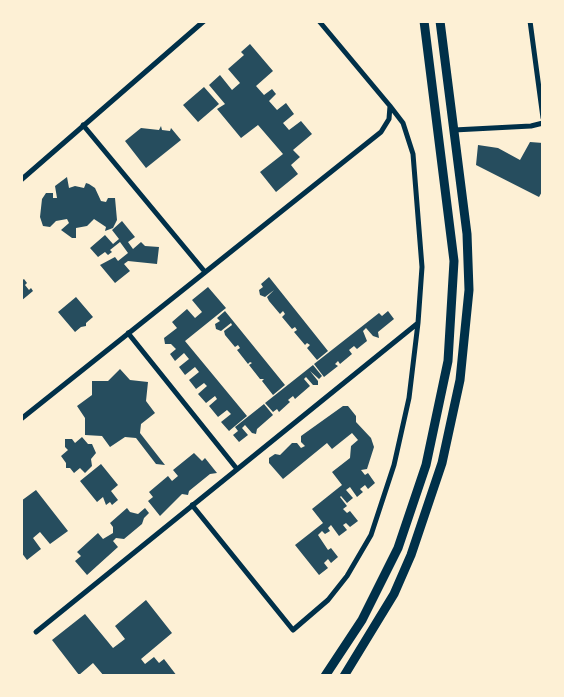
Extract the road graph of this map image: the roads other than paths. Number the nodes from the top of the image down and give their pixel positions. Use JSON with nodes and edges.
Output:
{"nodes":[{"id":1,"x":204,"y":21,"type":"edge"},
{"id":2,"x":319,"y":21,"type":"edge"},
{"id":3,"x":424,"y":21,"type":"edge"},
{"id":4,"x":440,"y":21,"type":"edge"},
{"id":5,"x":530,"y":21,"type":"edge"},
{"id":6,"x":543,"y":47,"type":"edge"},
{"id":7,"x":533,"y":50,"type":"junction"},
{"id":8,"x":390,"y":106,"type":"junction"},
{"id":9,"x":543,"y":120,"type":"edge"},
{"id":10,"x":83,"y":125,"type":"junction"},
{"id":11,"x":454,"y":130,"type":"junction"},
{"id":12,"x":21,"y":180,"type":"edge"},
{"id":13,"x":205,"y":272,"type":"junction"},
{"id":14,"x":418,"y":323,"type":"junction"},
{"id":15,"x":128,"y":333,"type":"junction"},
{"id":16,"x":21,"y":419,"type":"edge"},
{"id":17,"x":237,"y":469,"type":"junction"},
{"id":18,"x":192,"y":505,"type":"junction"},
{"id":19,"x":36,"y":632,"type":"dead end"},
{"id":20,"x":325,"y":676,"type":"edge"},
{"id":21,"x":344,"y":676,"type":"edge"}],
"edges":[{"from":1,"to":10,"type":"street"},
{"from":2,"to":8,"type":"street"},
{"from":3,"to":20,"type":"highway"},
{"from":4,"to":11,"type":"highway"},
{"from":5,"to":7,"type":"street"},
{"from":6,"to":7,"type":"street"},
{"from":7,"to":9,"type":"street"},
{"from":8,"to":13,"type":"street"},
{"from":8,"to":14,"type":"street"},
{"from":9,"to":11,"type":"street"},
{"from":10,"to":12,"type":"street"},
{"from":10,"to":13,"type":"street"},
{"from":11,"to":21,"type":"highway"},
{"from":13,"to":15,"type":"street"},
{"from":14,"to":17,"type":"street"},
{"from":14,"to":18,"type":"street"},
{"from":15,"to":16,"type":"street"},
{"from":15,"to":17,"type":"street"},
{"from":17,"to":18,"type":"street"},
{"from":18,"to":19,"type":"street"}]}
